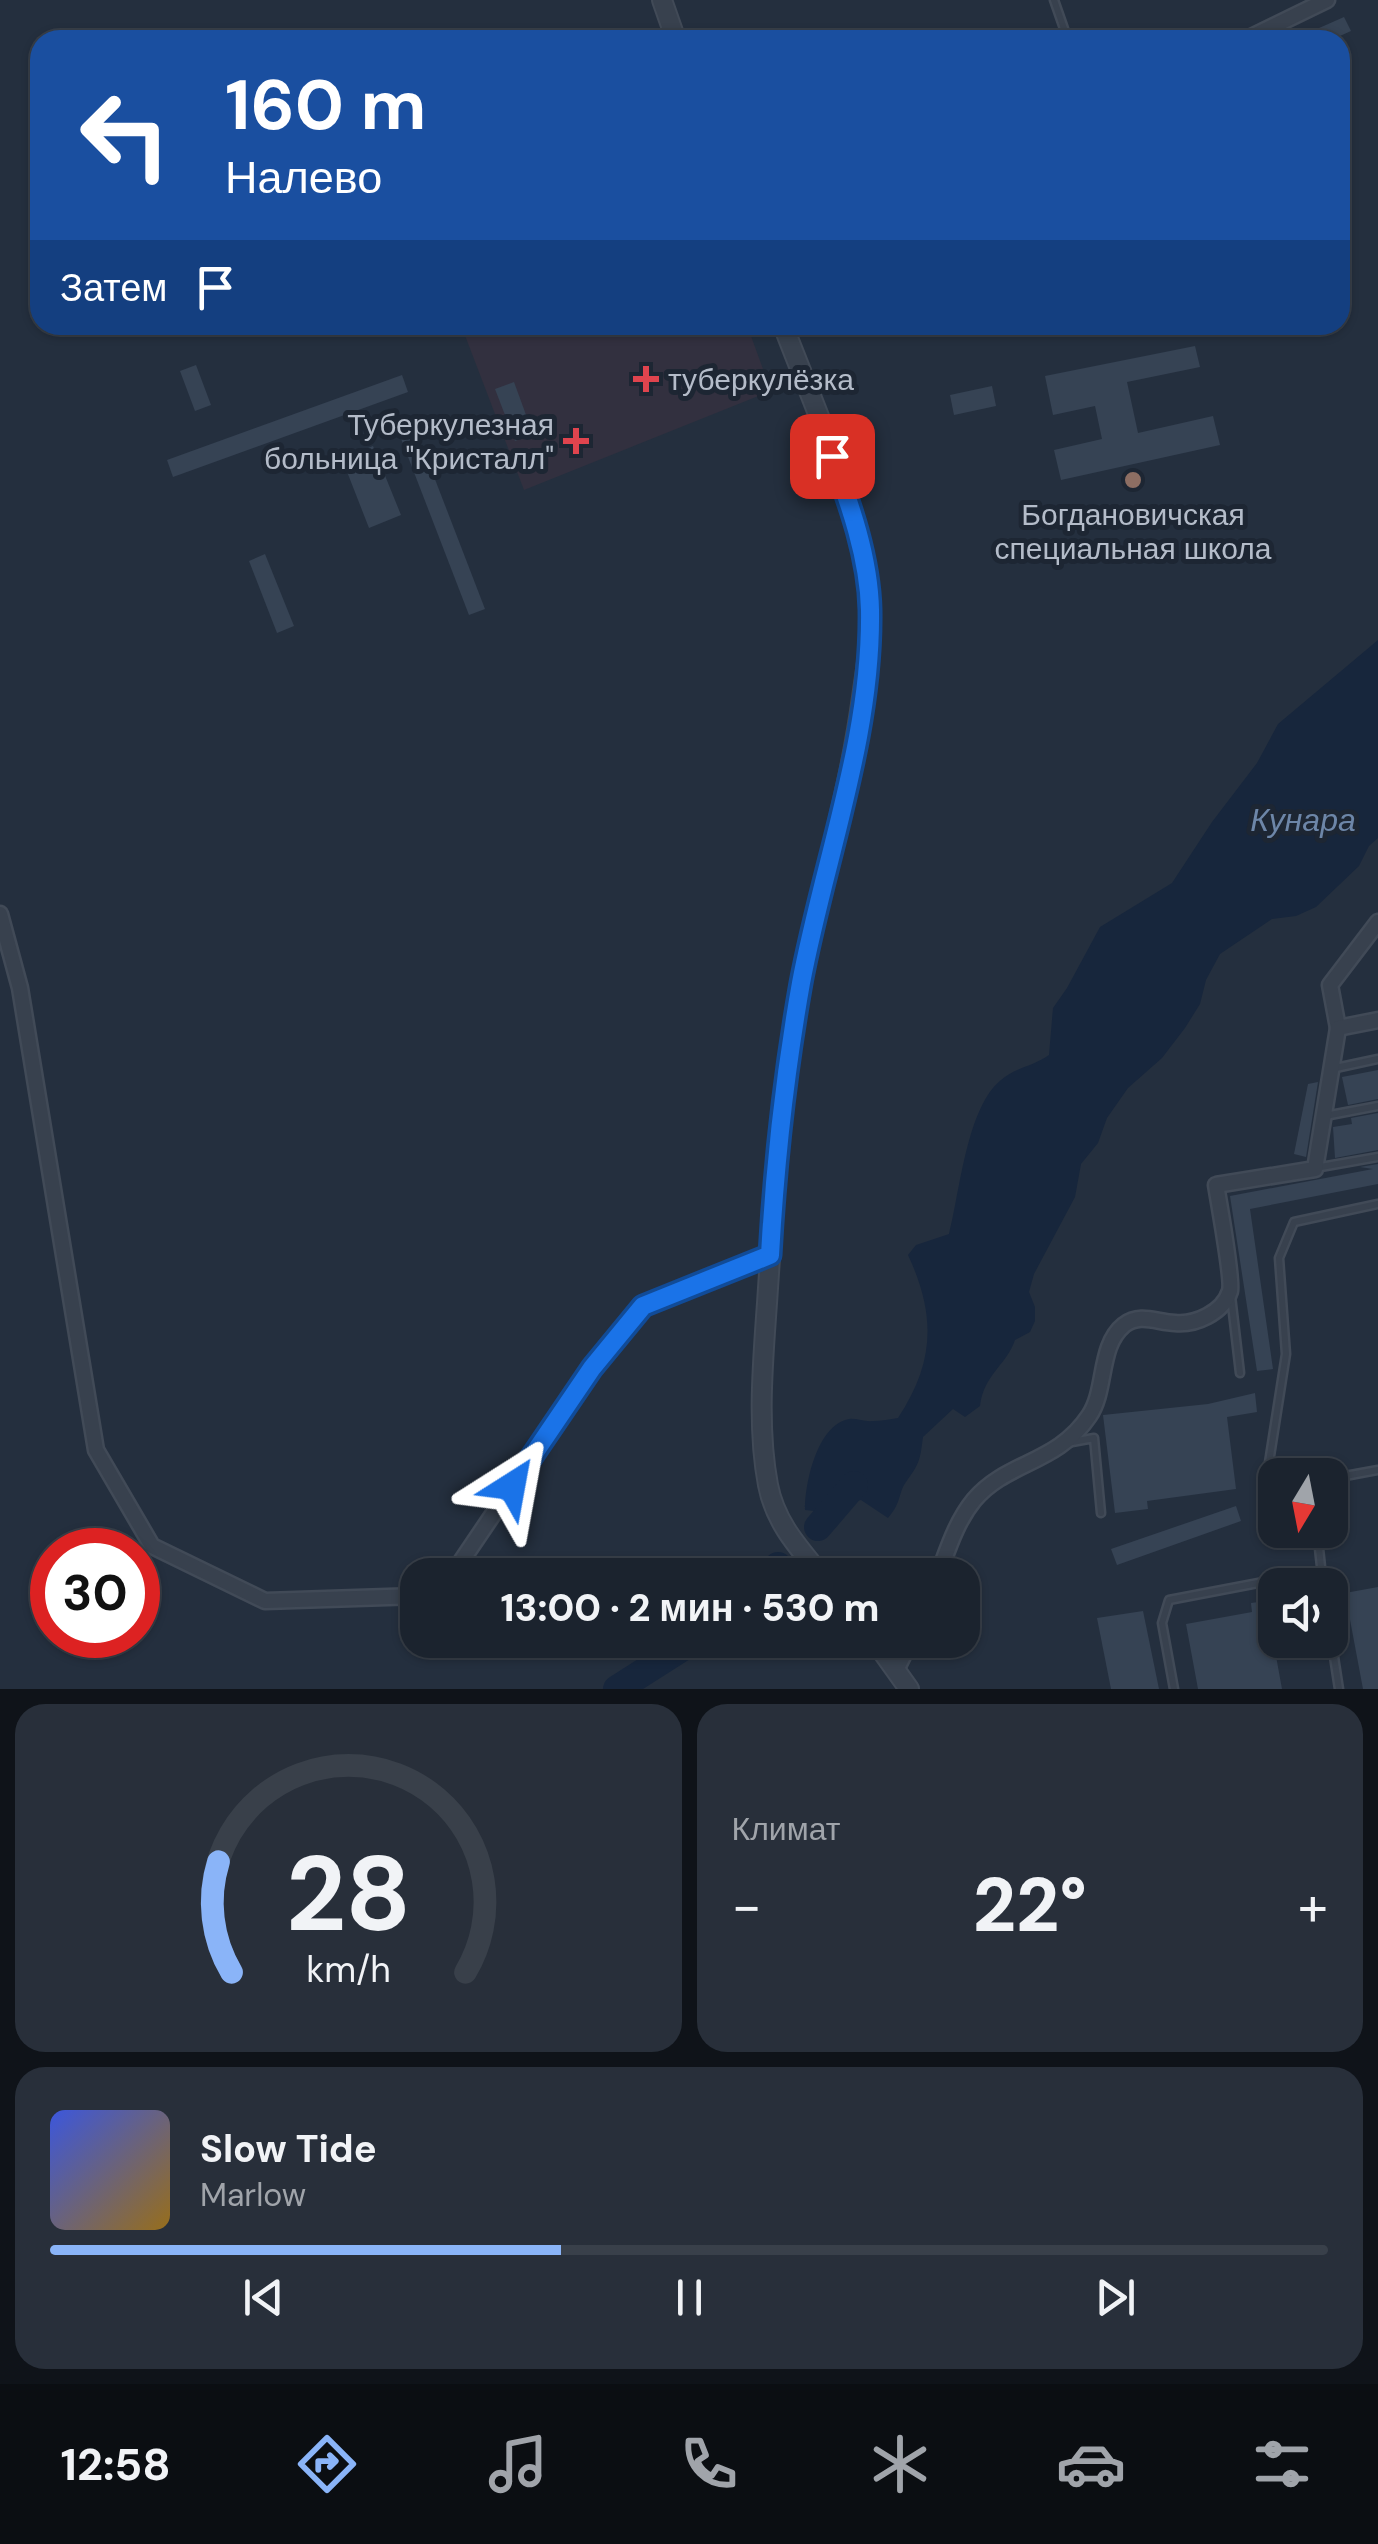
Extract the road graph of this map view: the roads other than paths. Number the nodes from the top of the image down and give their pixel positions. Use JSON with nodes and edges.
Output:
{"nodes":[{"id":1,"x":662,"y":0,"type":"edge"},
{"id":2,"x":1054,"y":0,"type":"edge"},
{"id":3,"x":1327,"y":0,"type":"edge"},
{"id":4,"x":672,"y":30,"type":"edge"},
{"id":5,"x":1064,"y":30,"type":"edge"},
{"id":6,"x":1266,"y":30,"type":"edge"},
{"id":7,"x":787,"y":335,"type":"edge"},
{"id":8,"x":0,"y":914,"type":"edge"},
{"id":9,"x":1378,"y":922,"type":"edge"},
{"id":10,"x":1378,"y":1020,"type":"edge"},
{"id":11,"x":1338,"y":1028,"type":"junction"},
{"id":12,"x":1378,"y":1059,"type":"edge"},
{"id":13,"x":1332,"y":1069,"type":"junction"},
{"id":14,"x":1378,"y":1106,"type":"edge"},
{"id":15,"x":1324,"y":1116,"type":"junction"},
{"id":16,"x":1378,"y":1157,"type":"edge"},
{"id":17,"x":1315,"y":1168,"type":"junction"},
{"id":18,"x":1378,"y":1204,"type":"edge"},
{"id":19,"x":770,"y":1255,"type":"junction"},
{"id":20,"x":1230,"y":1290,"type":"junction"},
{"id":21,"x":1240,"y":1373,"type":"dead end"},
{"id":22,"x":1068,"y":1442,"type":"junction"},
{"id":23,"x":1269,"y":1458,"type":"edge"},
{"id":24,"x":1378,"y":1470,"type":"edge"},
{"id":25,"x":1348,"y":1475,"type":"edge"},
{"id":26,"x":1101,"y":1513,"type":"dead end"},
{"id":27,"x":463,"y":1558,"type":"edge"},
{"id":28,"x":807,"y":1558,"type":"edge"},
{"id":29,"x":944,"y":1558,"type":"edge"},
{"id":30,"x":1258,"y":1583,"type":"edge"},
{"id":31,"x":400,"y":1597,"type":"edge"},
{"id":32,"x":889,"y":1658,"type":"edge"},
{"id":33,"x":902,"y":1658,"type":"edge"},
{"id":34,"x":1334,"y":1658,"type":"edge"},
{"id":35,"x":897,"y":1668,"type":"junction"},
{"id":36,"x":909,"y":1689,"type":"edge"},
{"id":37,"x":1174,"y":1689,"type":"edge"},
{"id":38,"x":1339,"y":1689,"type":"edge"}],
"edges":[{"from":1,"to":4,"type":"street"},
{"from":2,"to":5,"type":"lane"},
{"from":3,"to":6,"type":"street"},
{"from":7,"to":19,"type":"street"},
{"from":8,"to":31,"type":"street"},
{"from":9,"to":11,"type":"street"},
{"from":10,"to":11,"type":"street"},
{"from":11,"to":13,"type":"street"},
{"from":12,"to":13,"type":"lane"},
{"from":13,"to":15,"type":"street"},
{"from":14,"to":15,"type":"lane"},
{"from":15,"to":17,"type":"street"},
{"from":16,"to":17,"type":"lane"},
{"from":17,"to":20,"type":"street"},
{"from":18,"to":23,"type":"lane"},
{"from":19,"to":27,"type":"street"},
{"from":19,"to":28,"type":"street"},
{"from":20,"to":21,"type":"lane"},
{"from":20,"to":22,"type":"street"},
{"from":22,"to":26,"type":"lane"},
{"from":22,"to":29,"type":"street"},
{"from":24,"to":25,"type":"lane"},
{"from":30,"to":37,"type":"lane"},
{"from":32,"to":35,"type":"street"},
{"from":33,"to":35,"type":"street"},
{"from":34,"to":38,"type":"lane"},
{"from":35,"to":36,"type":"street"}]}
